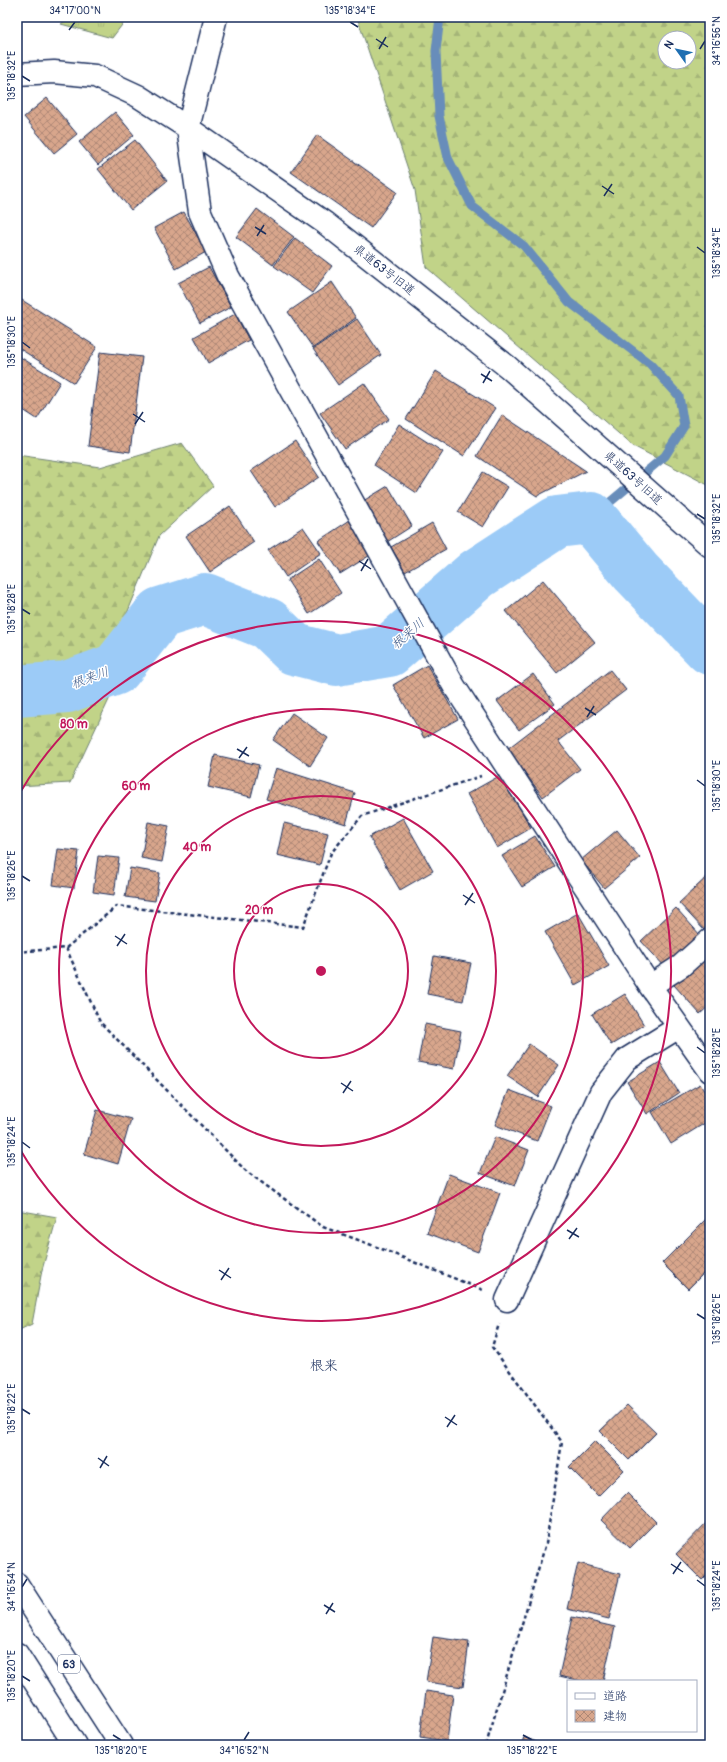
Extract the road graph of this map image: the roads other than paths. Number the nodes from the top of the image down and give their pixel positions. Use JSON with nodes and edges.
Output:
{"nodes":[{"id":1,"x":216,"y":17,"type":"edge"},
{"id":2,"x":17,"y":74,"type":"edge"},
{"id":3,"x":188,"y":128,"type":"junction"},
{"id":4,"x":710,"y":546,"type":"edge"},
{"id":5,"x":710,"y":940,"type":"edge"},
{"id":6,"x":650,"y":986,"type":"junction"},
{"id":7,"x":679,"y":1028,"type":"junction"},
{"id":8,"x":710,"y":1071,"type":"edge"},
{"id":9,"x":507,"y":1300,"type":"road end"},
{"id":10,"x":17,"y":1584,"type":"edge"},
{"id":11,"x":17,"y":1654,"type":"edge"},
{"id":12,"x":75,"y":1745,"type":"edge"},
{"id":13,"x":121,"y":1745,"type":"edge"}],
"edges":[{"from":1,"to":3,"type":"street"},
{"from":2,"to":3,"type":"street","name":"県道63号旧道"},
{"from":3,"to":4,"type":"street","name":"県道63号旧道"},
{"from":3,"to":6,"type":"street"},
{"from":5,"to":6,"type":"street"},
{"from":6,"to":7,"type":"street"},
{"from":7,"to":8,"type":"street"},
{"from":7,"to":9,"type":"street"},
{"from":10,"to":13,"type":"street","number":"63"},
{"from":11,"to":12,"type":"street"}]}
